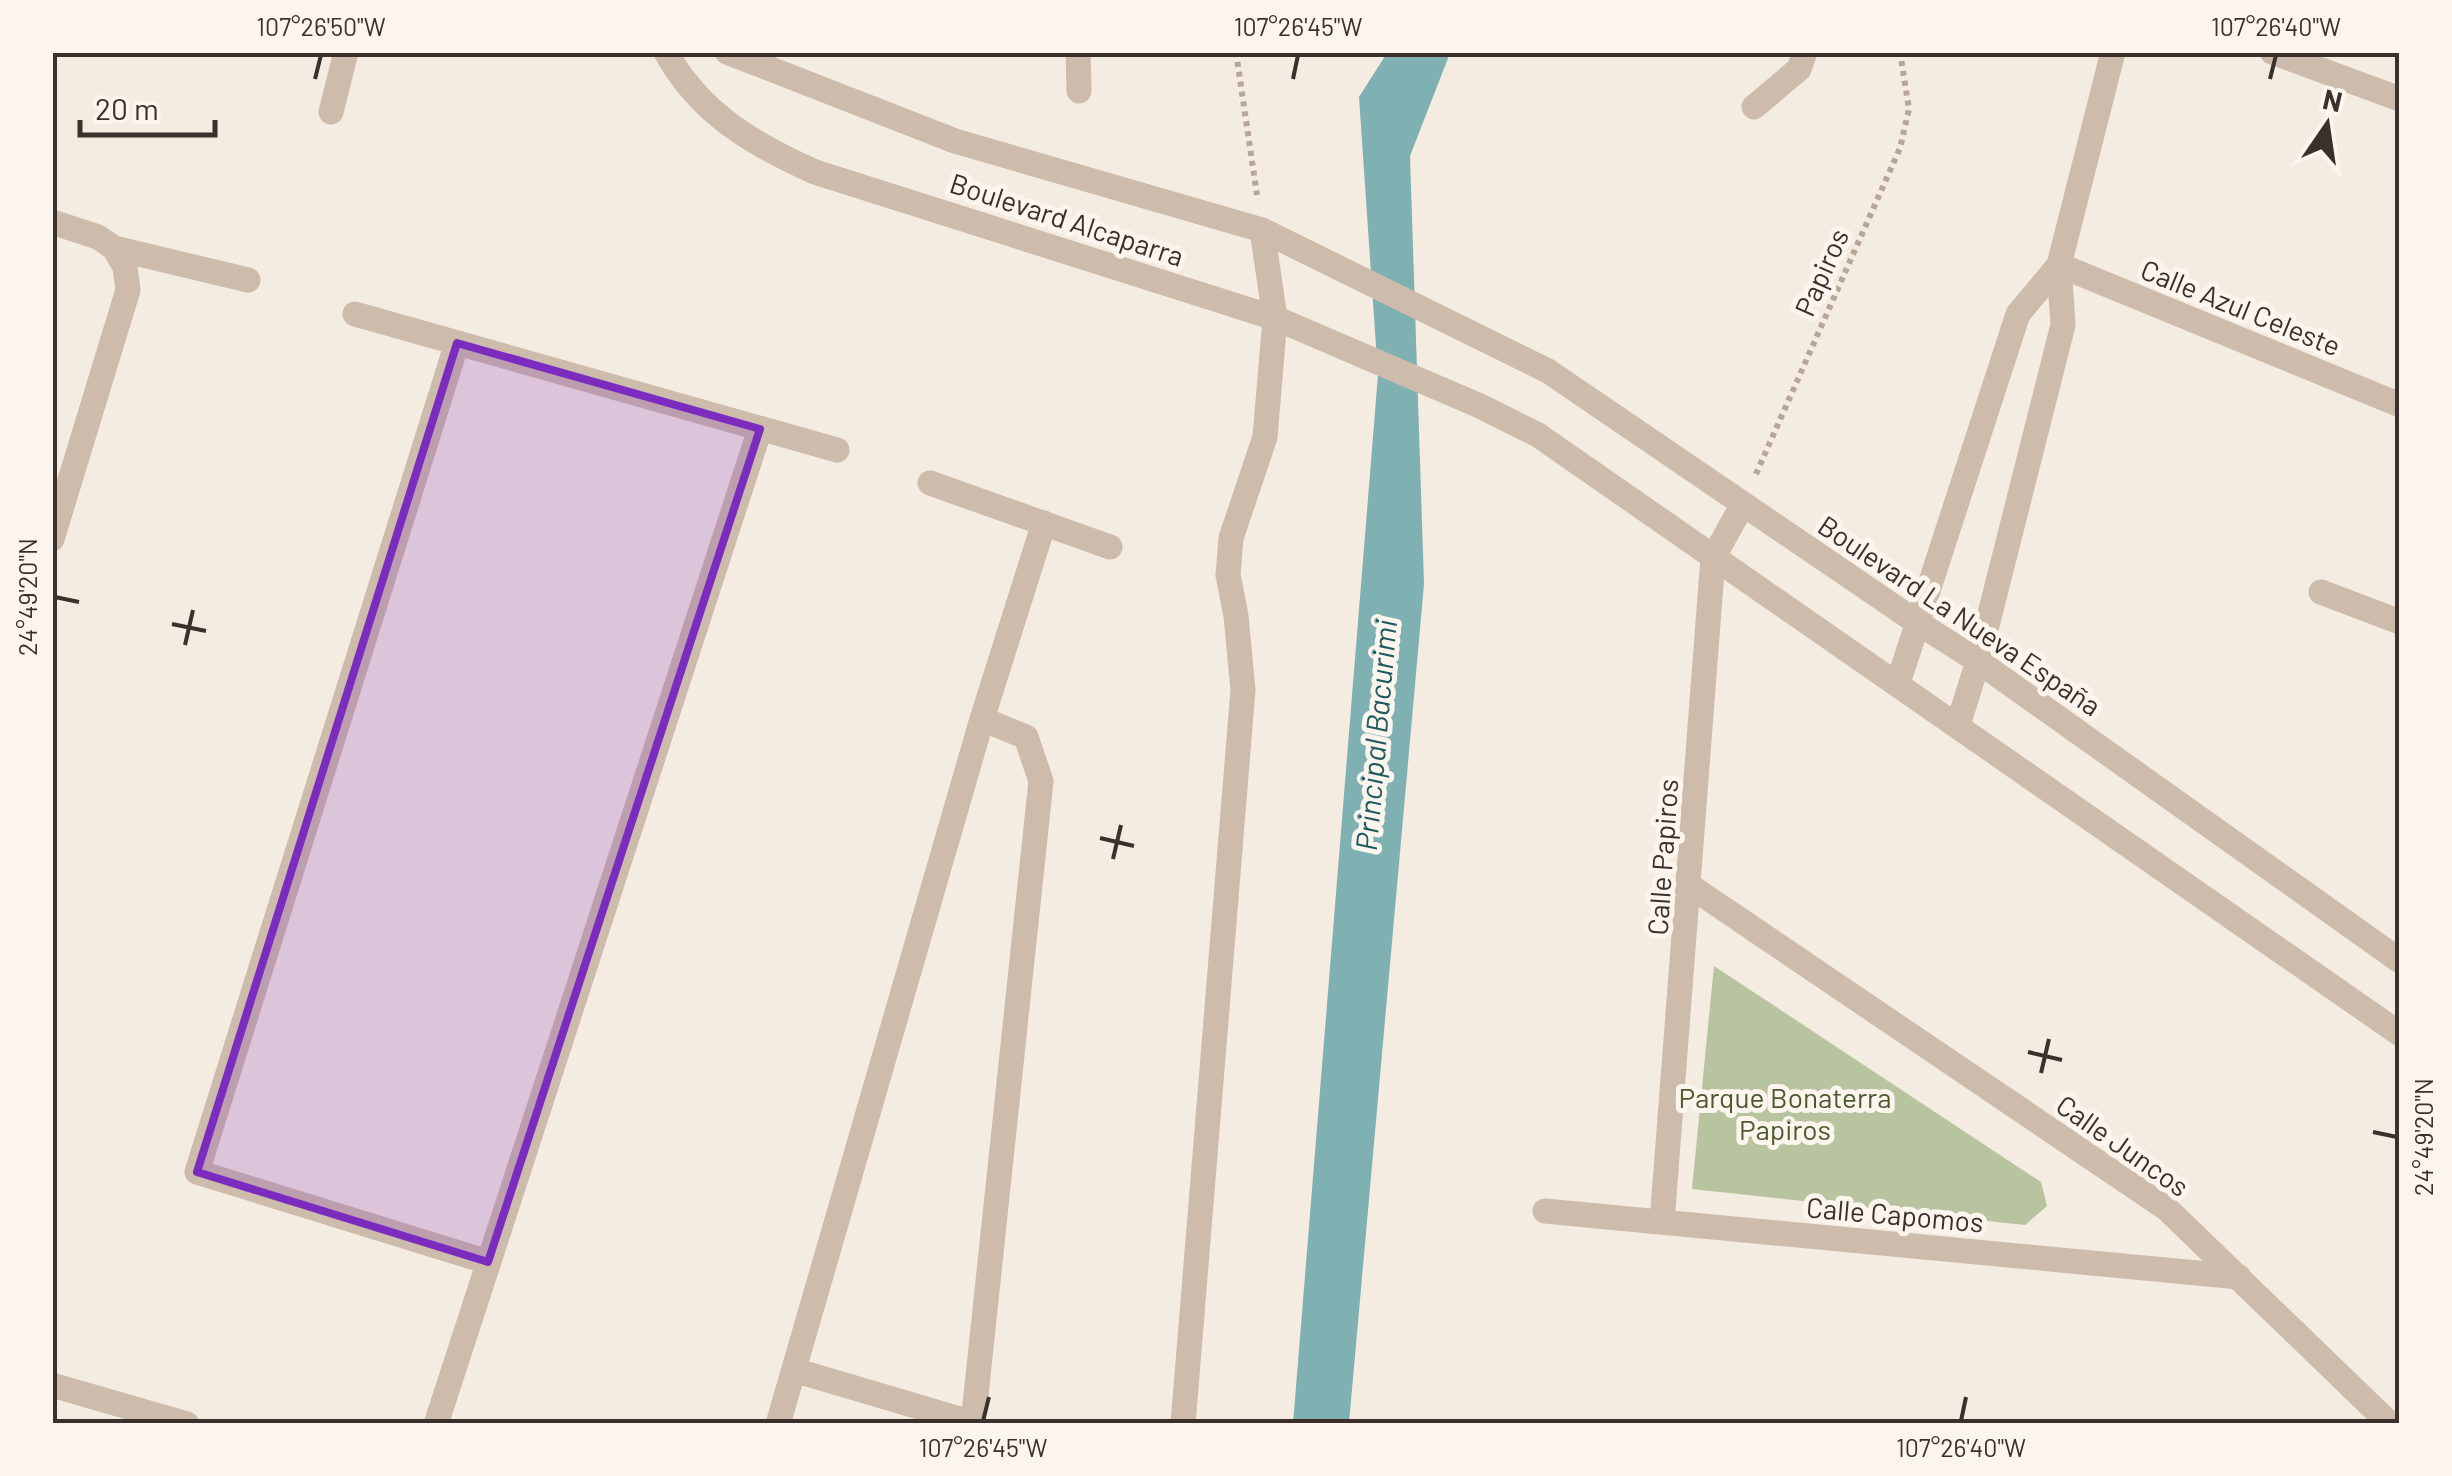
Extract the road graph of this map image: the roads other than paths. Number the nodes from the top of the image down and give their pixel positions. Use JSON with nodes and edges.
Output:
{"nodes":[{"id":1,"x":346,"y":52,"type":"edge"},
{"id":2,"x":666,"y":52,"type":"edge"},
{"id":3,"x":727,"y":52,"type":"edge"},
{"id":4,"x":1078,"y":52,"type":"edge"},
{"id":5,"x":1805,"y":52,"type":"edge"},
{"id":6,"x":2113,"y":52,"type":"edge"},
{"id":7,"x":2272,"y":52,"type":"edge"},
{"id":8,"x":1079,"y":90,"type":"dead end"},
{"id":9,"x":2400,"y":99,"type":"edge"},
{"id":10,"x":1754,"y":107,"type":"dead end"},
{"id":11,"x":331,"y":112,"type":"dead end"},
{"id":12,"x":52,"y":222,"type":"edge"},
{"id":13,"x":1262,"y":230,"type":"junction"},
{"id":14,"x":114,"y":248,"type":"junction"},
{"id":15,"x":2059,"y":265,"type":"junction"},
{"id":16,"x":248,"y":280,"type":"dead end"},
{"id":17,"x":355,"y":314,"type":"dead end"},
{"id":18,"x":1275,"y":318,"type":"junction"},
{"id":19,"x":1476,"y":336,"type":"joint"},
{"id":20,"x":456,"y":343,"type":"junction"},
{"id":21,"x":2400,"y":405,"type":"edge"},
{"id":22,"x":760,"y":429,"type":"junction"},
{"id":23,"x":837,"y":450,"type":"dead end"},
{"id":24,"x":930,"y":483,"type":"dead end"},
{"id":25,"x":1743,"y":504,"type":"junction"},
{"id":26,"x":1044,"y":523,"type":"junction"},
{"id":27,"x":52,"y":538,"type":"edge"},
{"id":28,"x":1110,"y":546,"type":"dead end"},
{"id":29,"x":1713,"y":558,"type":"junction"},
{"id":30,"x":2320,"y":592,"type":"dead end"},
{"id":31,"x":1915,"y":622,"type":"junction"},
{"id":32,"x":2400,"y":622,"type":"edge"},
{"id":33,"x":1978,"y":660,"type":"junction"},
{"id":34,"x":1898,"y":683,"type":"junction"},
{"id":35,"x":982,"y":719,"type":"junction"},
{"id":36,"x":1958,"y":726,"type":"junction"},
{"id":37,"x":1690,"y":886,"type":"junction"},
{"id":38,"x":2400,"y":961,"type":"edge"},
{"id":39,"x":2400,"y":1034,"type":"edge"},
{"id":40,"x":1545,"y":1212,"type":"dead end"},
{"id":41,"x":1662,"y":1222,"type":"junction"},
{"id":42,"x":488,"y":1262,"type":"junction"},
{"id":43,"x":2239,"y":1277,"type":"junction"},
{"id":44,"x":794,"y":1370,"type":"junction"},
{"id":45,"x":52,"y":1385,"type":"edge"},
{"id":46,"x":187,"y":1424,"type":"edge"},
{"id":47,"x":436,"y":1424,"type":"edge"},
{"id":48,"x":778,"y":1424,"type":"edge"},
{"id":49,"x":1184,"y":1424,"type":"edge"},
{"id":50,"x":2390,"y":1424,"type":"edge"}],
"edges":[{"from":1,"to":11,"type":"street"},
{"from":2,"to":18,"type":"street","name":"Boulevard Alcaparra"},
{"from":3,"to":13,"type":"street","name":"Boulevard Alcaparra"},
{"from":4,"to":8,"type":"street"},
{"from":5,"to":10,"type":"street"},
{"from":6,"to":15,"type":"street"},
{"from":7,"to":9,"type":"street"},
{"from":12,"to":14,"type":"street"},
{"from":13,"to":18,"type":"street"},
{"from":13,"to":19,"type":"street","name":"Boulevard Alcaparra"},
{"from":14,"to":16,"type":"street"},
{"from":14,"to":27,"type":"street"},
{"from":15,"to":21,"type":"street","name":"Calle Azul Celeste"},
{"from":15,"to":31,"type":"street"},
{"from":15,"to":33,"type":"street"},
{"from":17,"to":20,"type":"street"},
{"from":18,"to":29,"type":"street","name":"Boulevard Alcaparra"},
{"from":18,"to":49,"type":"street"},
{"from":19,"to":25,"type":"street","name":"Boulevard La Nueva España"},
{"from":20,"to":22,"type":"street"},
{"from":20,"to":42,"type":"street"},
{"from":22,"to":23,"type":"street"},
{"from":22,"to":42,"type":"street"},
{"from":24,"to":26,"type":"street"},
{"from":25,"to":29,"type":"street","name":"Calle Papiros"},
{"from":25,"to":31,"type":"street","name":"Boulevard La Nueva España"},
{"from":26,"to":28,"type":"street"},
{"from":26,"to":35,"type":"street"},
{"from":29,"to":34,"type":"street"},
{"from":29,"to":37,"type":"street","name":"Calle Papiros"},
{"from":30,"to":32,"type":"street"},
{"from":31,"to":33,"type":"street","name":"Boulevard La Nueva España"},
{"from":31,"to":34,"type":"street"},
{"from":33,"to":36,"type":"street"},
{"from":33,"to":38,"type":"street","name":"Boulevard La Nueva España"},
{"from":34,"to":36,"type":"street"},
{"from":35,"to":44,"type":"street"},
{"from":35,"to":44,"type":"street"},
{"from":36,"to":39,"type":"street"},
{"from":37,"to":41,"type":"street","name":"Calle Papiros"},
{"from":37,"to":43,"type":"street","name":"Calle Juncos"},
{"from":40,"to":41,"type":"street","name":"Calle Capomos"},
{"from":41,"to":43,"type":"street","name":"Calle Capomos"},
{"from":42,"to":47,"type":"street"},
{"from":43,"to":50,"type":"street","name":"Calle Juncos"},
{"from":44,"to":48,"type":"street"},
{"from":45,"to":46,"type":"street"}]}
